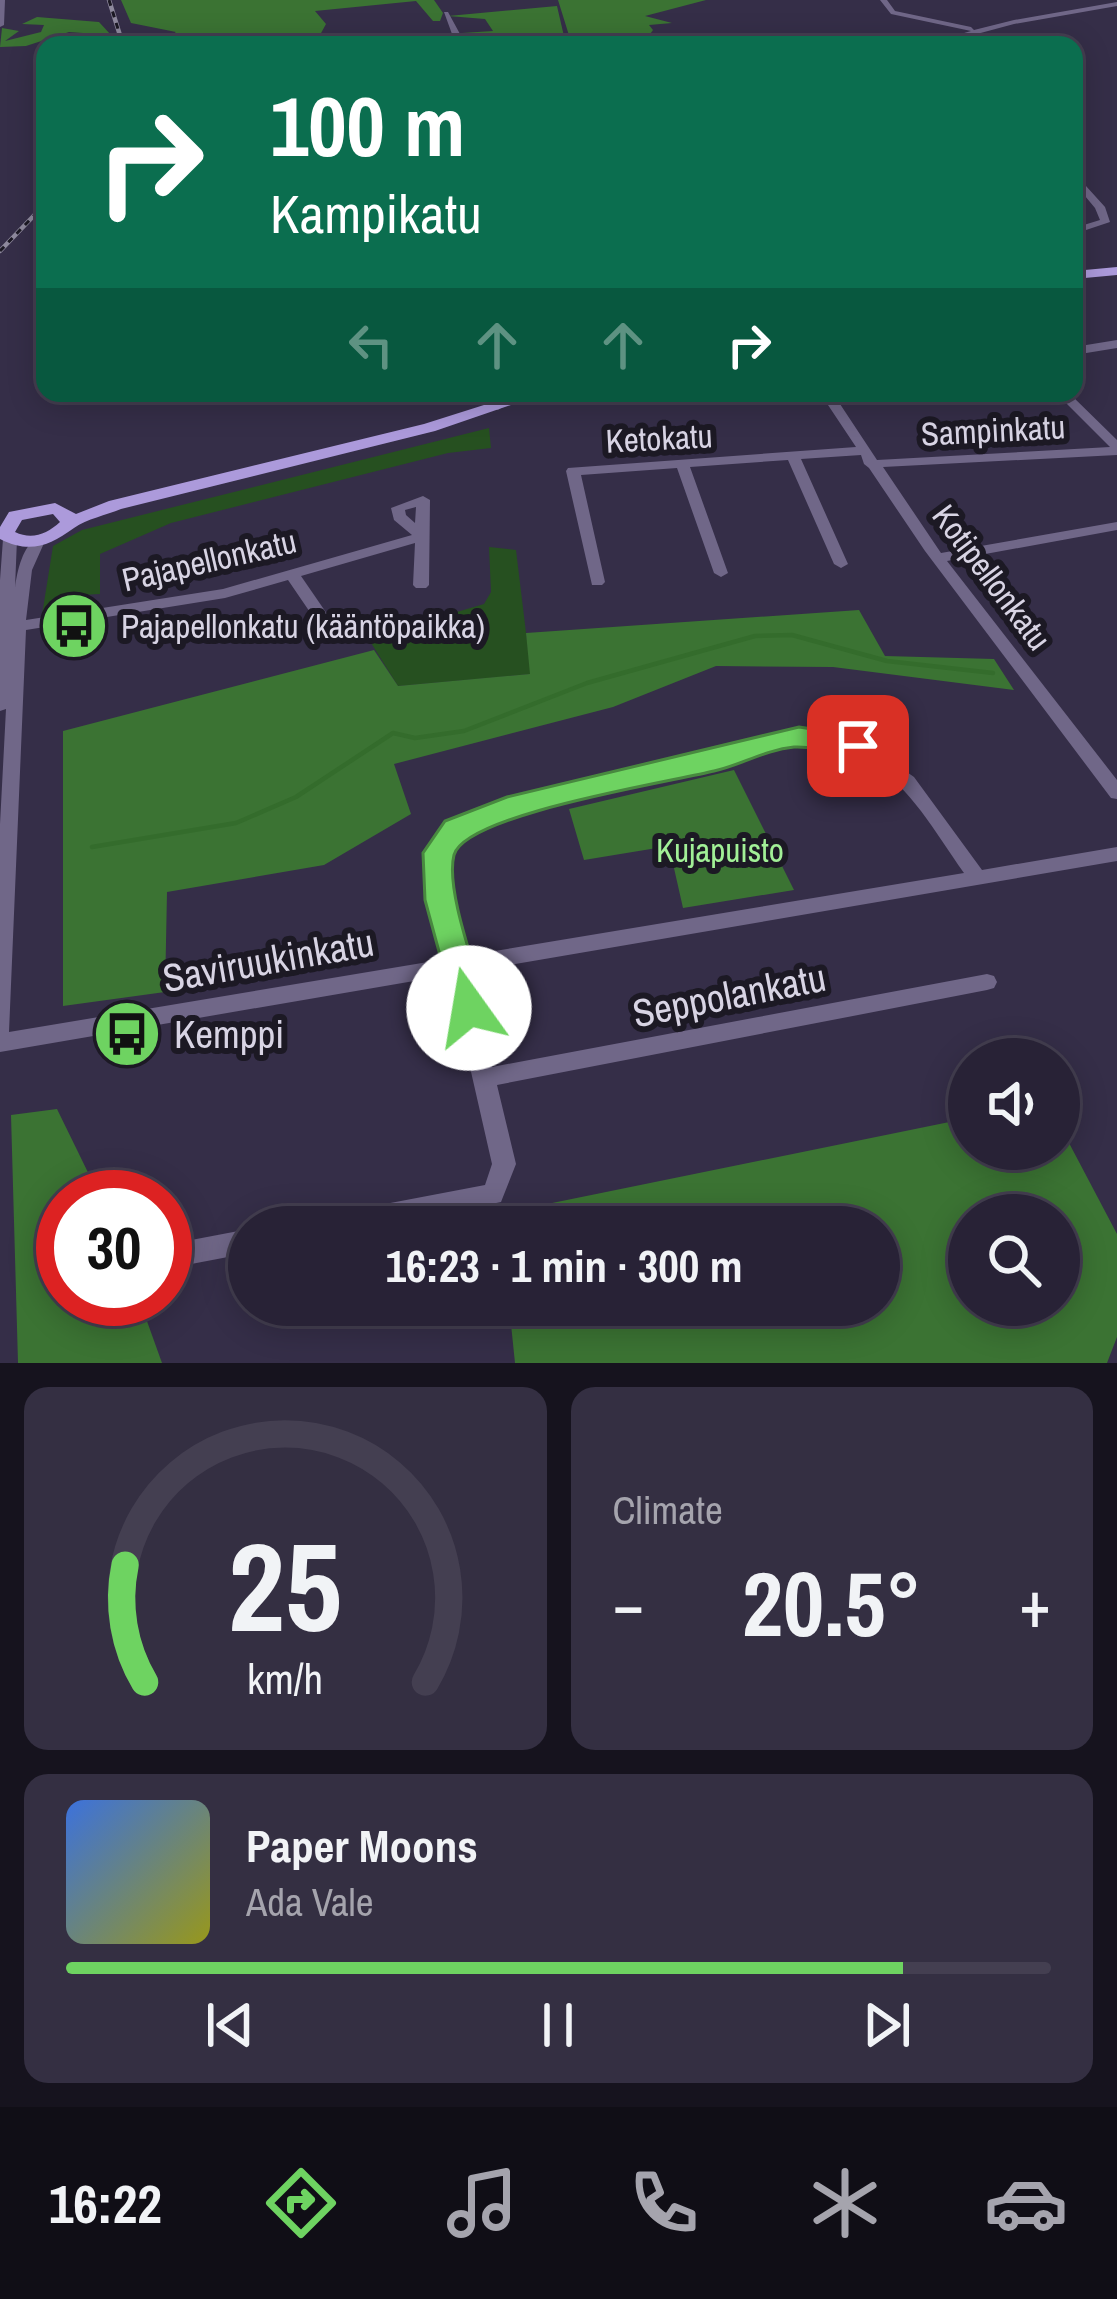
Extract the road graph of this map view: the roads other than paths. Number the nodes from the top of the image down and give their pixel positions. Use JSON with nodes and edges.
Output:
{"nodes":[{"id":1,"x":2,"y":0,"type":"edge"},
{"id":2,"x":883,"y":0,"type":"edge"},
{"id":3,"x":1117,"y":4,"type":"edge"},
{"id":4,"x":446,"y":13,"type":"dead end"},
{"id":5,"x":0,"y":25,"type":"edge"},
{"id":6,"x":977,"y":30,"type":"junction"},
{"id":7,"x":961,"y":35,"type":"joint"},
{"id":8,"x":456,"y":36,"type":"edge"},
{"id":9,"x":958,"y":36,"type":"edge"},
{"id":10,"x":1083,"y":188,"type":"dead end"},
{"id":11,"x":1083,"y":202,"type":"edge"},
{"id":12,"x":1098,"y":203,"type":"junction"},
{"id":13,"x":1083,"y":229,"type":"edge"},
{"id":14,"x":1117,"y":271,"type":"edge"},
{"id":15,"x":1083,"y":274,"type":"edge"},
{"id":16,"x":1117,"y":344,"type":"edge"},
{"id":17,"x":1100,"y":347,"type":"junction"},
{"id":18,"x":1083,"y":350,"type":"edge"},
{"id":19,"x":1117,"y":363,"type":"edge"},
{"id":20,"x":490,"y":402,"type":"edge"},
{"id":21,"x":510,"y":402,"type":"edge"},
{"id":22,"x":831,"y":402,"type":"edge"},
{"id":23,"x":1071,"y":402,"type":"edge"},
{"id":24,"x":498,"y":406,"type":"junction"},
{"id":25,"x":1117,"y":449,"type":"edge"},
{"id":26,"x":793,"y":457,"type":"junction"},
{"id":27,"x":867,"y":458,"type":"junction"},
{"id":28,"x":682,"y":464,"type":"junction"},
{"id":29,"x":65,"y":517,"type":"junction"},
{"id":30,"x":1117,"y":526,"type":"edge"},
{"id":31,"x":6,"y":528,"type":"edge"},
{"id":32,"x":38,"y":541,"type":"junction"},
{"id":33,"x":938,"y":558,"type":"junction"},
{"id":34,"x":841,"y":564,"type":"dead end"},
{"id":35,"x":722,"y":573,"type":"dead end"},
{"id":36,"x":292,"y":574,"type":"junction"},
{"id":37,"x":597,"y":582,"type":"dead end"},
{"id":38,"x":421,"y":585,"type":"dead end"},
{"id":39,"x":12,"y":627,"type":"junction"},
{"id":40,"x":337,"y":640,"type":"dead end"},
{"id":41,"x":0,"y":705,"type":"edge"},
{"id":42,"x":1117,"y":794,"type":"edge"},
{"id":43,"x":1117,"y":854,"type":"edge"},
{"id":44,"x":978,"y":878,"type":"junction"},
{"id":45,"x":459,"y":963,"type":"junction"},
{"id":46,"x":987,"y":982,"type":"dead end"},
{"id":47,"x":0,"y":1029,"type":"edge"},
{"id":48,"x":0,"y":1043,"type":"edge"},
{"id":49,"x":484,"y":1078,"type":"junction"},
{"id":50,"x":431,"y":1206,"type":"edge"},
{"id":51,"x":228,"y":1245,"type":"edge"},
{"id":52,"x":192,"y":1252,"type":"edge"}],
"edges":[{"from":1,"to":5,"type":"street"},
{"from":2,"to":6,"type":"street"},
{"from":3,"to":6,"type":"street"},
{"from":4,"to":8,"type":"street"},
{"from":6,"to":7,"type":"street"},
{"from":7,"to":9,"type":"street"},
{"from":10,"to":12,"type":"street"},
{"from":11,"to":12,"type":"street"},
{"from":12,"to":13,"type":"street"},
{"from":14,"to":15,"type":"main road"},
{"from":16,"to":17,"type":"street"},
{"from":17,"to":18,"type":"street"},
{"from":17,"to":19,"type":"street"},
{"from":20,"to":24,"type":"street"},
{"from":21,"to":24,"type":"main road"},
{"from":22,"to":27,"type":"street","name":"Kotipellonkatu"},
{"from":23,"to":25,"type":"street"},
{"from":24,"to":29,"type":"main road"},
{"from":25,"to":27,"type":"street","name":"Sampinkatu"},
{"from":26,"to":27,"type":"street","name":"Ketokatu"},
{"from":26,"to":28,"type":"street","name":"Ketokatu"},
{"from":26,"to":34,"type":"street"},
{"from":27,"to":33,"type":"street","name":"Kotipellonkatu"},
{"from":28,"to":35,"type":"street"},
{"from":28,"to":37,"type":"street","name":"Ketokatu"},
{"from":29,"to":31,"type":"main road"},
{"from":29,"to":32,"type":"main road"},
{"from":30,"to":33,"type":"street"},
{"from":31,"to":32,"type":"main road"},
{"from":31,"to":39,"type":"street"},
{"from":32,"to":39,"type":"street"},
{"from":33,"to":42,"type":"street","name":"Kotipellonkatu"},
{"from":36,"to":38,"type":"street","name":"Pajapellonkatu"},
{"from":36,"to":39,"type":"street","name":"Pajapellonkatu"},
{"from":36,"to":40,"type":"street"},
{"from":39,"to":41,"type":"street"},
{"from":39,"to":47,"type":"street"},
{"from":43,"to":44,"type":"street","name":"Saviruukinkatu"},
{"from":44,"to":45,"type":"street","name":"Saviruukinkatu"},
{"from":44,"to":45,"type":"street"},
{"from":45,"to":48,"type":"street","name":"Saviruukinkatu"},
{"from":45,"to":49,"type":"street"},
{"from":46,"to":49,"type":"street","name":"Seppolankatu"},
{"from":49,"to":50,"type":"street"},
{"from":51,"to":52,"type":"street"}]}
